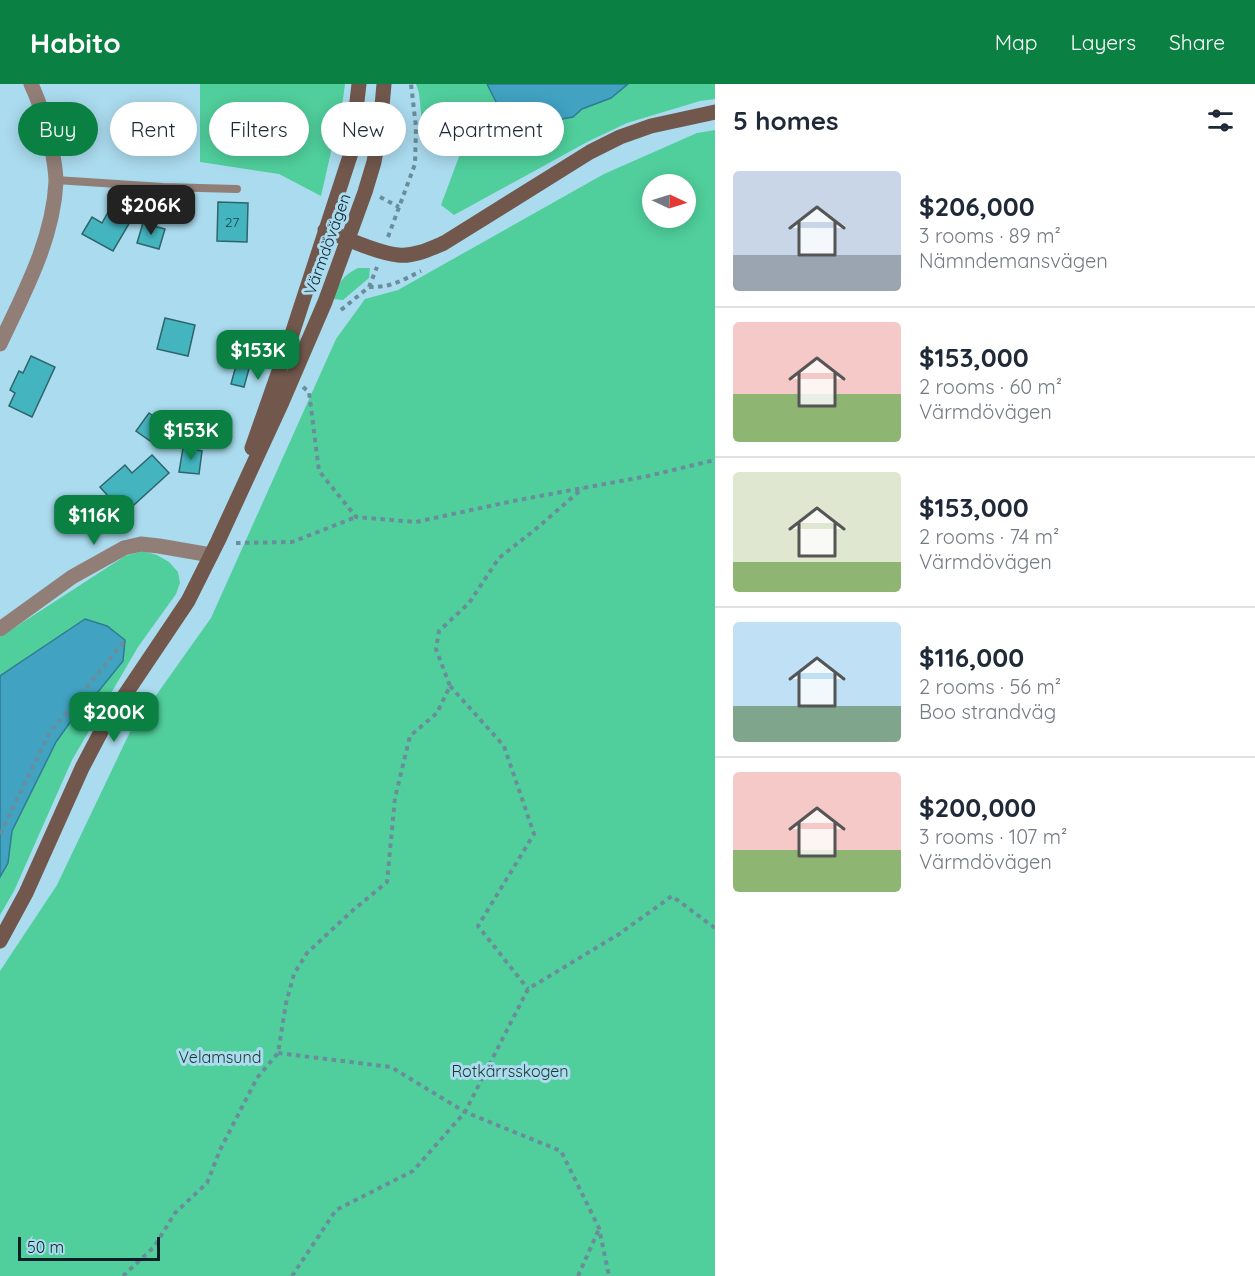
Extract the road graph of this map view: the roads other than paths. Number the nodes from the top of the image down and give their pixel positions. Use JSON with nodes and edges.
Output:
{"nodes":[{"id":1,"x":31,"y":84,"type":"edge"},
{"id":2,"x":360,"y":84,"type":"edge"},
{"id":3,"x":384,"y":84,"type":"edge"},
{"id":4,"x":715,"y":112,"type":"edge"},
{"id":5,"x":56,"y":180,"type":"junction"},
{"id":6,"x":237,"y":189,"type":"dead end"},
{"id":7,"x":325,"y":230,"type":"junction"},
{"id":8,"x":348,"y":238,"type":"junction"},
{"id":9,"x":0,"y":344,"type":"edge"},
{"id":10,"x":218,"y":541,"type":"junction"},
{"id":11,"x":211,"y":555,"type":"junction"},
{"id":12,"x":0,"y":629,"type":"edge"},
{"id":13,"x":0,"y":940,"type":"edge"}],
"edges":[{"from":1,"to":5,"type":"street"},
{"from":2,"to":7,"type":"main road","name":"Värmdövägen"},
{"from":3,"to":8,"type":"main road","name":"Värmdövägen"},
{"from":4,"to":8,"type":"main road"},
{"from":5,"to":6,"type":"lane"},
{"from":5,"to":9,"type":"street"},
{"from":7,"to":8,"type":"main road"},
{"from":7,"to":10,"type":"main road","name":"Värmdövägen"},
{"from":8,"to":10,"type":"main road","name":"Värmdövägen"},
{"from":10,"to":11,"type":"main road","name":"Värmdövägen"},
{"from":11,"to":12,"type":"street"},
{"from":11,"to":13,"type":"main road","name":"Värmdövägen"}]}
